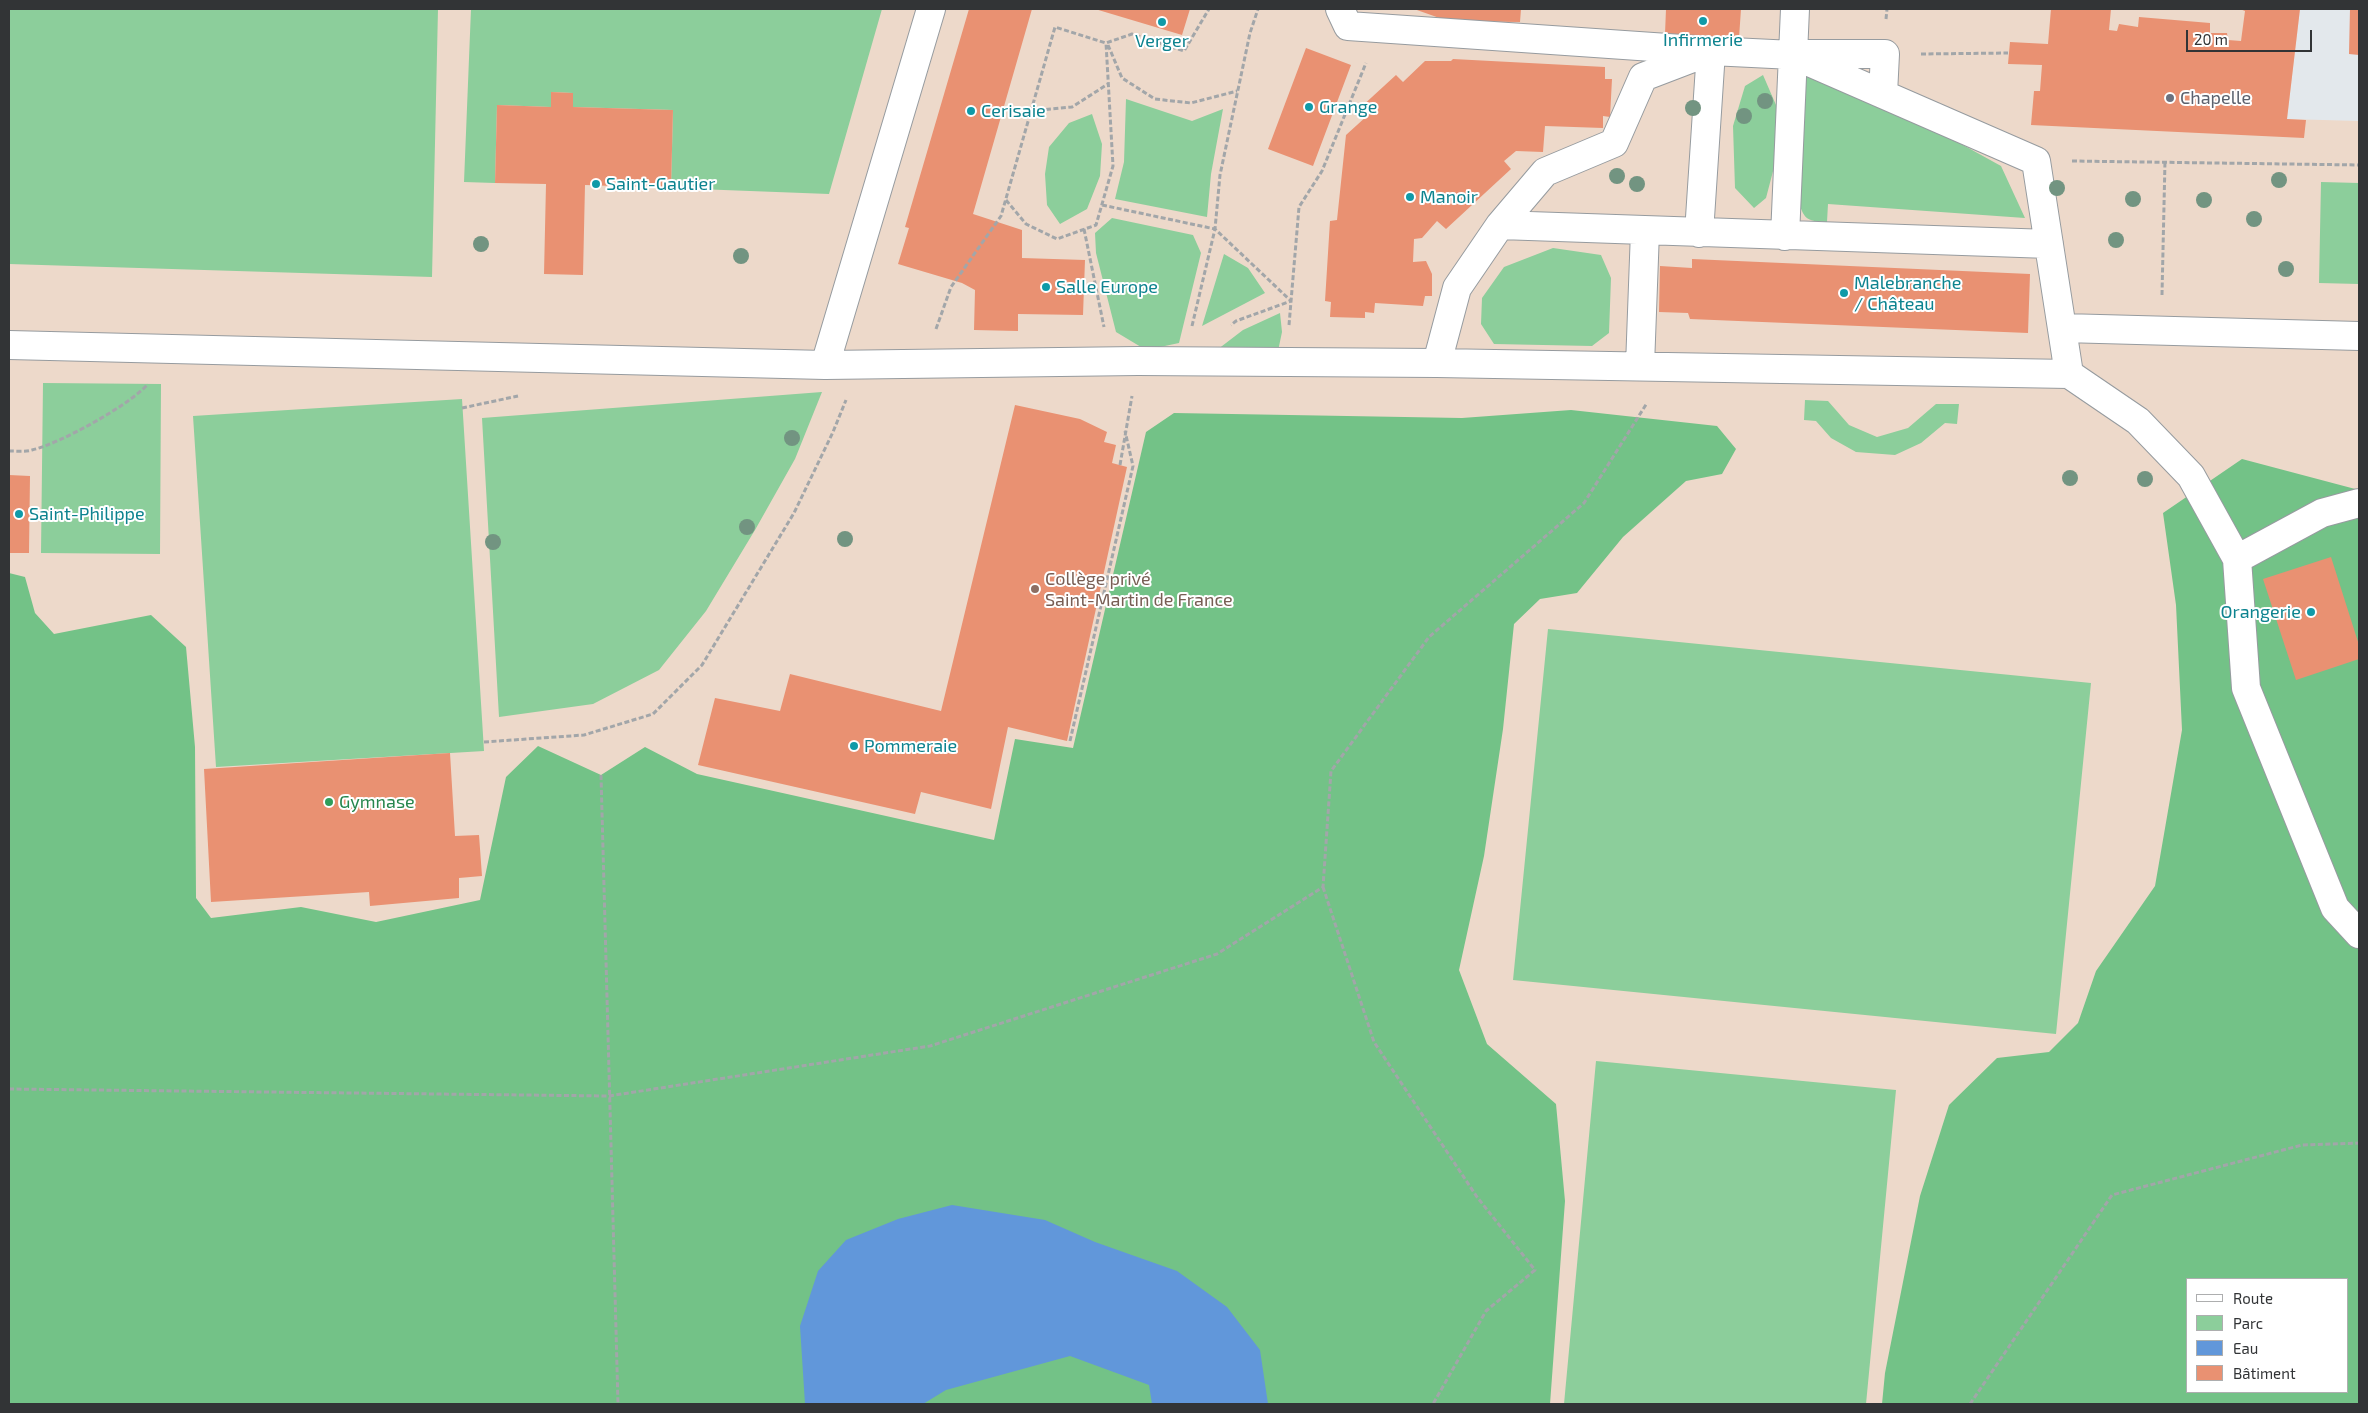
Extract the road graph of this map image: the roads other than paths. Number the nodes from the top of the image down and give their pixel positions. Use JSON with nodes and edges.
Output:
{"nodes":[{"id":1,"x":931,"y":9,"type":"edge"},
{"id":2,"x":1340,"y":9,"type":"edge"},
{"id":3,"x":1795,"y":9,"type":"edge"},
{"id":4,"x":1711,"y":51,"type":"junction"},
{"id":5,"x":1793,"y":54,"type":"junction"},
{"id":6,"x":1883,"y":94,"type":"junction"},
{"id":7,"x":1500,"y":225,"type":"junction"},
{"id":8,"x":1645,"y":232,"type":"junction"},
{"id":9,"x":1699,"y":233,"type":"junction"},
{"id":10,"x":1785,"y":236,"type":"junction"},
{"id":11,"x":2049,"y":244,"type":"junction"},
{"id":12,"x":2062,"y":328,"type":"junction"},
{"id":13,"x":2359,"y":336,"type":"edge"},
{"id":14,"x":9,"y":345,"type":"edge"},
{"id":15,"x":1437,"y":363,"type":"junction"},
{"id":16,"x":825,"y":365,"type":"junction"},
{"id":17,"x":1640,"y":366,"type":"junction"},
{"id":18,"x":2070,"y":374,"type":"junction"},
{"id":19,"x":2359,"y":503,"type":"edge"},
{"id":20,"x":2237,"y":560,"type":"junction"},
{"id":21,"x":2359,"y":934,"type":"edge"}],
"edges":[{"from":1,"to":16,"type":"lane"},
{"from":2,"to":4,"type":"lane"},
{"from":3,"to":5,"type":"lane"},
{"from":4,"to":5,"type":"lane"},
{"from":4,"to":7,"type":"lane"},
{"from":4,"to":9,"type":"lane"},
{"from":5,"to":6,"type":"lane"},
{"from":5,"to":6,"type":"lane"},
{"from":5,"to":10,"type":"lane"},
{"from":6,"to":11,"type":"lane"},
{"from":7,"to":8,"type":"lane"},
{"from":7,"to":15,"type":"lane"},
{"from":8,"to":9,"type":"lane"},
{"from":8,"to":17,"type":"lane"},
{"from":9,"to":10,"type":"lane"},
{"from":10,"to":11,"type":"lane"},
{"from":11,"to":12,"type":"lane"},
{"from":12,"to":13,"type":"lane"},
{"from":12,"to":18,"type":"lane"},
{"from":14,"to":16,"type":"lane"},
{"from":15,"to":16,"type":"lane"},
{"from":15,"to":17,"type":"lane"},
{"from":17,"to":18,"type":"lane"},
{"from":18,"to":20,"type":"lane"},
{"from":19,"to":20,"type":"lane"},
{"from":20,"to":21,"type":"lane"}]}
